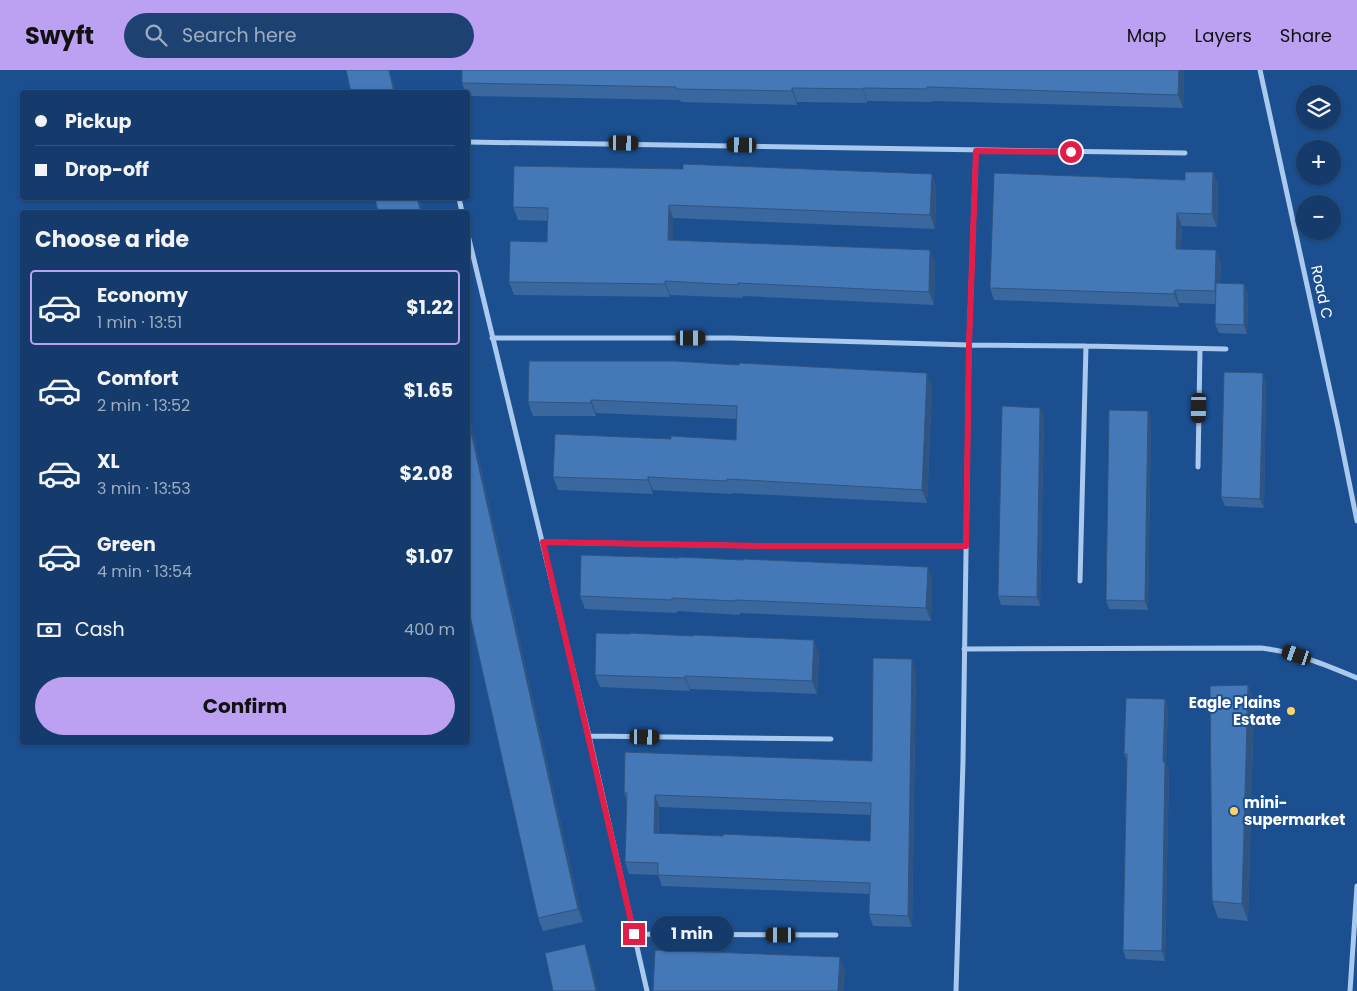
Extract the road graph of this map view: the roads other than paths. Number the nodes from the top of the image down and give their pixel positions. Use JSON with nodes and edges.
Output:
{"nodes":[{"id":1,"x":1260,"y":70,"type":"edge"},
{"id":2,"x":470,"y":142,"type":"edge"},
{"id":3,"x":976,"y":151,"type":"junction"},
{"id":4,"x":1185,"y":153,"type":"dead end"},
{"id":5,"x":470,"y":244,"type":"edge"},
{"id":6,"x":492,"y":338,"type":"junction"},
{"id":7,"x":969,"y":345,"type":"junction"},
{"id":8,"x":1086,"y":346,"type":"junction"},
{"id":9,"x":1200,"y":349,"type":"junction"},
{"id":10,"x":1226,"y":349,"type":"dead end"},
{"id":11,"x":1198,"y":467,"type":"dead end"},
{"id":12,"x":1357,"y":521,"type":"edge"},
{"id":13,"x":543,"y":542,"type":"junction"},
{"id":14,"x":966,"y":546,"type":"junction"},
{"id":15,"x":1080,"y":581,"type":"dead end"},
{"id":16,"x":964,"y":650,"type":"junction"},
{"id":17,"x":1357,"y":678,"type":"edge"},
{"id":18,"x":589,"y":736,"type":"junction"},
{"id":19,"x":831,"y":739,"type":"dead end"},
{"id":20,"x":1357,"y":886,"type":"edge"},
{"id":21,"x":634,"y":934,"type":"junction"},
{"id":22,"x":836,"y":935,"type":"dead end"},
{"id":23,"x":647,"y":991,"type":"edge"},
{"id":24,"x":956,"y":991,"type":"edge"},
{"id":25,"x":1350,"y":991,"type":"edge"}],
"edges":[{"from":1,"to":12,"type":"street","name":"Road C"},
{"from":2,"to":3,"type":"street"},
{"from":3,"to":4,"type":"street"},
{"from":3,"to":7,"type":"street"},
{"from":5,"to":6,"type":"street"},
{"from":6,"to":7,"type":"street"},
{"from":6,"to":13,"type":"street"},
{"from":7,"to":8,"type":"street"},
{"from":7,"to":14,"type":"street"},
{"from":8,"to":9,"type":"street"},
{"from":8,"to":15,"type":"street"},
{"from":9,"to":10,"type":"street"},
{"from":9,"to":11,"type":"street"},
{"from":13,"to":14,"type":"street"},
{"from":13,"to":18,"type":"street"},
{"from":14,"to":16,"type":"street"},
{"from":16,"to":17,"type":"street"},
{"from":16,"to":24,"type":"street"},
{"from":18,"to":19,"type":"street"},
{"from":18,"to":21,"type":"street"},
{"from":20,"to":25,"type":"street"},
{"from":21,"to":22,"type":"street"},
{"from":21,"to":23,"type":"street"}]}
